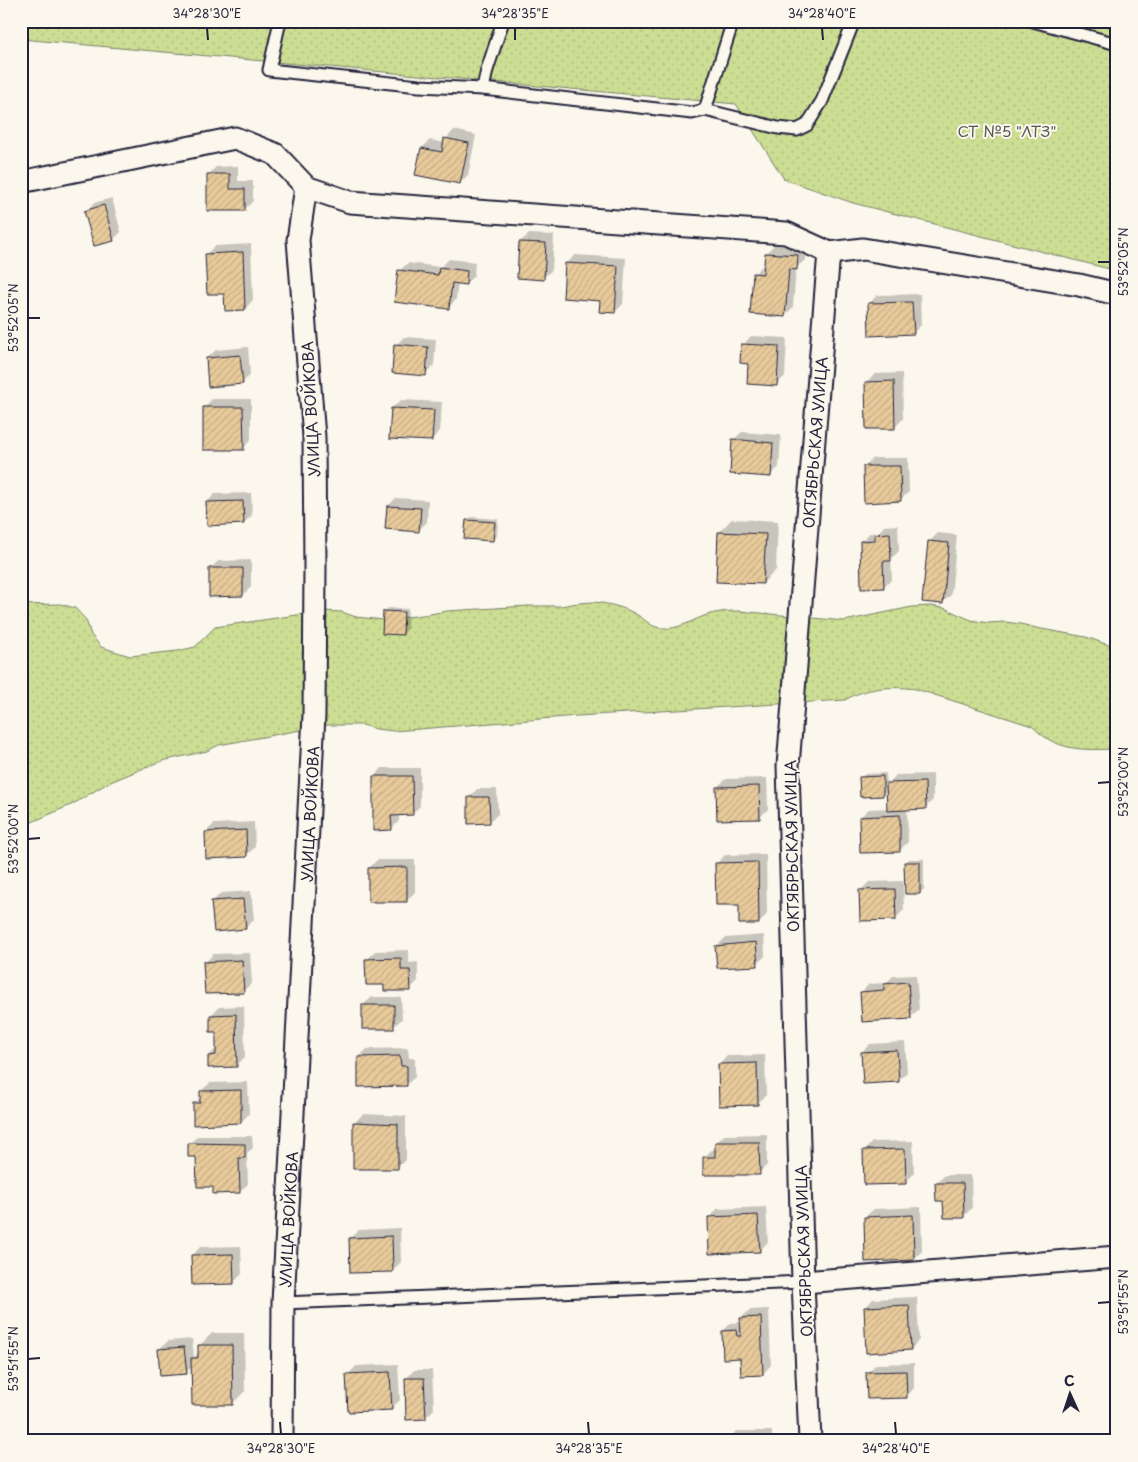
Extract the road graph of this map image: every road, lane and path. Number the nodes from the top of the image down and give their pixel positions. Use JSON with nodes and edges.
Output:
{"nodes":[{"id":1,"x":280,"y":21,"type":"edge"},
{"id":2,"x":503,"y":21,"type":"edge"},
{"id":3,"x":733,"y":21,"type":"edge"},
{"id":4,"x":854,"y":21,"type":"edge"},
{"id":5,"x":1032,"y":21,"type":"edge"},
{"id":6,"x":1117,"y":44,"type":"edge"},
{"id":7,"x":483,"y":89,"type":"junction"},
{"id":8,"x":705,"y":110,"type":"junction"},
{"id":9,"x":21,"y":182,"type":"edge"},
{"id":10,"x":306,"y":187,"type":"junction"},
{"id":11,"x":830,"y":253,"type":"junction"},
{"id":12,"x":1117,"y":294,"type":"edge"},
{"id":13,"x":1117,"y":1257,"type":"edge"},
{"id":14,"x":803,"y":1282,"type":"junction"},
{"id":15,"x":283,"y":1303,"type":"junction"},
{"id":16,"x":282,"y":1441,"type":"edge"},
{"id":17,"x":810,"y":1441,"type":"edge"}],
"edges":[{"from":1,"to":7,"type":"lane"},
{"from":2,"to":7,"type":"lane"},
{"from":3,"to":8,"type":"lane"},
{"from":4,"to":8,"type":"lane"},
{"from":5,"to":6,"type":"lane"},
{"from":7,"to":8,"type":"lane"},
{"from":9,"to":10,"type":"street"},
{"from":10,"to":11,"type":"street"},
{"from":10,"to":15,"type":"street","name":"УЛИЦА ВОЙКОВА"},
{"from":11,"to":12,"type":"street"},
{"from":11,"to":14,"type":"street","name":"ОКТЯБРЬСКАЯ УЛИЦА"},
{"from":13,"to":14,"type":"street"},
{"from":14,"to":15,"type":"lane"},
{"from":14,"to":17,"type":"street","name":"ОКТЯБРЬСКАЯ УЛИЦА"},
{"from":15,"to":16,"type":"street","name":"УЛИЦА ВОЙКОВА"}]}
